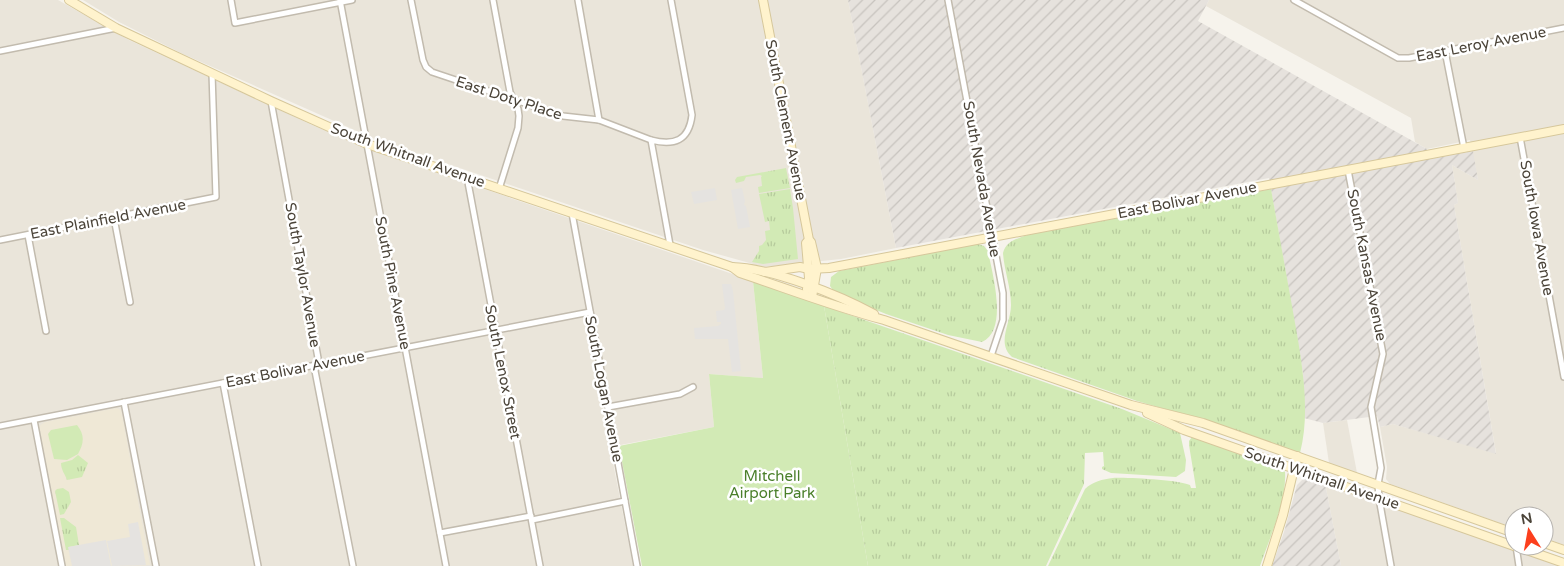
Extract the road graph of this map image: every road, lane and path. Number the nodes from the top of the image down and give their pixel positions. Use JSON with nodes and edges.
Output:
{"nodes":[{"id":1,"x":69,"y":0,"type":"edge"},
{"id":2,"x":231,"y":0,"type":"edge"},
{"id":3,"x":352,"y":0,"type":"edge"},
{"id":4,"x":411,"y":0,"type":"edge"},
{"id":5,"x":493,"y":0,"type":"edge"},
{"id":6,"x":578,"y":0,"type":"edge"},
{"id":7,"x":670,"y":0,"type":"edge"},
{"id":8,"x":763,"y":0,"type":"edge"},
{"id":9,"x":948,"y":0,"type":"edge"},
{"id":10,"x":1294,"y":0,"type":"edge"},
{"id":11,"x":340,"y":1,"type":"edge"},
{"id":12,"x":116,"y":28,"type":"junction"},
{"id":13,"x":1564,"y":28,"type":"edge"},
{"id":14,"x":0,"y":51,"type":"edge"},
{"id":15,"x":1445,"y":51,"type":"junction"},
{"id":16,"x":212,"y":74,"type":"junction"},
{"id":17,"x":514,"y":100,"type":"junction"},
{"id":18,"x":271,"y":101,"type":"junction"},
{"id":19,"x":599,"y":120,"type":"junction"},
{"id":20,"x":1564,"y":129,"type":"edge"},
{"id":21,"x":1520,"y":137,"type":"junction"},
{"id":22,"x":651,"y":140,"type":"junction"},
{"id":23,"x":367,"y":144,"type":"junction"},
{"id":24,"x":1464,"y":148,"type":"junction"},
{"id":25,"x":1348,"y":170,"type":"junction"},
{"id":26,"x":467,"y":178,"type":"junction"},
{"id":27,"x":499,"y":188,"type":"junction"},
{"id":28,"x":572,"y":213,"type":"junction"},
{"id":29,"x":114,"y":218,"type":"junction"},
{"id":30,"x":28,"y":235,"type":"junction"},
{"id":31,"x":993,"y":237,"type":"junction"},
{"id":32,"x":0,"y":240,"type":"edge"},
{"id":33,"x":670,"y":245,"type":"junction"},
{"id":34,"x":732,"y":267,"type":"junction"},
{"id":35,"x":813,"y":269,"type":"junction"},
{"id":36,"x":765,"y":272,"type":"junction"},
{"id":37,"x":811,"y":287,"type":"junction"},
{"id":38,"x":809,"y":295,"type":"junction"},
{"id":39,"x":130,"y":302,"type":"dead end"},
{"id":40,"x":590,"y":312,"type":"junction"},
{"id":41,"x":884,"y":320,"type":"junction"},
{"id":42,"x":496,"y":330,"type":"junction"},
{"id":43,"x":46,"y":331,"type":"dead end"},
{"id":44,"x":406,"y":347,"type":"junction"},
{"id":45,"x":991,"y":356,"type":"junction"},
{"id":46,"x":317,"y":364,"type":"junction"},
{"id":47,"x":1564,"y":377,"type":"edge"},
{"id":48,"x":223,"y":383,"type":"junction"},
{"id":49,"x":693,"y":386,"type":"dead end"},
{"id":50,"x":124,"y":402,"type":"junction"},
{"id":51,"x":1131,"y":405,"type":"junction"},
{"id":52,"x":608,"y":407,"type":"junction"},
{"id":53,"x":34,"y":420,"type":"junction"},
{"id":54,"x":0,"y":426,"type":"edge"},
{"id":55,"x":1297,"y":456,"type":"junction"},
{"id":56,"x":1294,"y":468,"type":"junction"},
{"id":57,"x":1378,"y":484,"type":"junction"},
{"id":58,"x":1380,"y":498,"type":"junction"},
{"id":59,"x":625,"y":501,"type":"junction"},
{"id":60,"x":1457,"y":512,"type":"junction"},
{"id":61,"x":531,"y":518,"type":"junction"},
{"id":62,"x":1453,"y":524,"type":"junction"},
{"id":63,"x":1504,"y":530,"type":"edge"},
{"id":64,"x":440,"y":533,"type":"junction"},
{"id":65,"x":1504,"y":542,"type":"edge"},
{"id":66,"x":1544,"y":556,"type":"edge"},
{"id":67,"x":1564,"y":563,"type":"edge"},
{"id":68,"x":62,"y":566,"type":"edge"},
{"id":69,"x":156,"y":566,"type":"edge"},
{"id":70,"x":258,"y":566,"type":"edge"},
{"id":71,"x":353,"y":566,"type":"edge"},
{"id":72,"x":446,"y":566,"type":"edge"},
{"id":73,"x":540,"y":566,"type":"edge"},
{"id":74,"x":637,"y":566,"type":"edge"},
{"id":75,"x":1267,"y":566,"type":"edge"},
{"id":76,"x":1391,"y":566,"type":"edge"}],
"edges":[{"from":1,"to":12,"type":"street","name":"South Whitnall Avenue"},
{"from":2,"to":11,"type":"street"},
{"from":3,"to":11,"type":"street"},
{"from":4,"to":17,"type":"street","name":"East Doty Place"},
{"from":5,"to":17,"type":"street"},
{"from":6,"to":19,"type":"street"},
{"from":7,"to":22,"type":"street","name":"East Doty Place"},
{"from":8,"to":35,"type":"street","name":"South Clement Avenue"},
{"from":9,"to":31,"type":"street","name":"South Nevada Avenue"},
{"from":10,"to":15,"type":"street","name":"East Leroy Avenue"},
{"from":11,"to":23,"type":"street","name":"South Pine Avenue"},
{"from":12,"to":14,"type":"street"},
{"from":12,"to":16,"type":"street","name":"South Whitnall Avenue"},
{"from":13,"to":15,"type":"street","name":"East Leroy Avenue"},
{"from":15,"to":24,"type":"street"},
{"from":16,"to":18,"type":"street","name":"South Whitnall Avenue"},
{"from":16,"to":29,"type":"street","name":"East Plainfield Avenue"},
{"from":17,"to":19,"type":"street","name":"East Doty Place"},
{"from":17,"to":27,"type":"street"},
{"from":18,"to":23,"type":"street","name":"South Whitnall Avenue"},
{"from":18,"to":46,"type":"street","name":"South Taylor Avenue"},
{"from":19,"to":22,"type":"street","name":"East Doty Place"},
{"from":20,"to":21,"type":"street","name":"East Bolivar Avenue"},
{"from":21,"to":24,"type":"street","name":"East Bolivar Avenue"},
{"from":21,"to":47,"type":"street","name":"South Iowa Avenue"},
{"from":22,"to":33,"type":"street"},
{"from":23,"to":26,"type":"street","name":"South Whitnall Avenue"},
{"from":23,"to":44,"type":"street","name":"South Pine Avenue"},
{"from":24,"to":25,"type":"street","name":"East Bolivar Avenue"},
{"from":25,"to":31,"type":"street","name":"East Bolivar Avenue"},
{"from":25,"to":57,"type":"street","name":"South Kansas Avenue"},
{"from":26,"to":27,"type":"street","name":"South Whitnall Avenue"},
{"from":26,"to":42,"type":"street","name":"South Lenox Street"},
{"from":27,"to":28,"type":"street","name":"South Whitnall Avenue"},
{"from":28,"to":33,"type":"street","name":"South Whitnall Avenue"},
{"from":28,"to":40,"type":"street","name":"South Logan Avenue"},
{"from":29,"to":30,"type":"street","name":"East Plainfield Avenue"},
{"from":29,"to":39,"type":"street"},
{"from":30,"to":32,"type":"street","name":"East Plainfield Avenue"},
{"from":30,"to":43,"type":"street"},
{"from":31,"to":35,"type":"street","name":"East Bolivar Avenue"},
{"from":31,"to":45,"type":"street","name":"South Nevada Avenue"},
{"from":33,"to":34,"type":"street","name":"South Whitnall Avenue"},
{"from":34,"to":36,"type":"street","name":"South Whitnall Avenue"},
{"from":34,"to":38,"type":"street","name":"South Whitnall Avenue"},
{"from":35,"to":36,"type":"street","name":"East Bolivar Avenue"},
{"from":35,"to":37,"type":"street","name":"South Clement Avenue"},
{"from":36,"to":37,"type":"street","name":"South Whitnall Avenue"},
{"from":37,"to":38,"type":"street","name":"South Clement Avenue"},
{"from":37,"to":41,"type":"street","name":"South Whitnall Avenue"},
{"from":38,"to":41,"type":"street","name":"South Whitnall Avenue"},
{"from":40,"to":42,"type":"street","name":"East Bolivar Avenue"},
{"from":40,"to":52,"type":"street","name":"South Logan Avenue"},
{"from":41,"to":45,"type":"street","name":"South Whitnall Avenue"},
{"from":42,"to":44,"type":"street","name":"East Bolivar Avenue"},
{"from":42,"to":61,"type":"street","name":"South Lenox Street"},
{"from":44,"to":46,"type":"street","name":"East Bolivar Avenue"},
{"from":44,"to":64,"type":"street","name":"South Pine Avenue"},
{"from":45,"to":51,"type":"street","name":"South Whitnall Avenue"},
{"from":46,"to":48,"type":"street","name":"East Bolivar Avenue"},
{"from":46,"to":71,"type":"street","name":"South Taylor Avenue"},
{"from":48,"to":50,"type":"street","name":"East Bolivar Avenue"},
{"from":48,"to":70,"type":"street"},
{"from":49,"to":52,"type":"street"},
{"from":50,"to":53,"type":"street","name":"East Bolivar Avenue"},
{"from":50,"to":69,"type":"street"},
{"from":51,"to":55,"type":"street","name":"South Whitnall Avenue"},
{"from":51,"to":56,"type":"street","name":"South Whitnall Avenue"},
{"from":52,"to":59,"type":"street","name":"South Logan Avenue"},
{"from":53,"to":54,"type":"street","name":"East Bolivar Avenue"},
{"from":53,"to":68,"type":"street"},
{"from":55,"to":56,"type":"street"},
{"from":55,"to":57,"type":"street","name":"South Whitnall Avenue"},
{"from":56,"to":58,"type":"street","name":"South Whitnall Avenue"},
{"from":56,"to":75,"type":"street"},
{"from":57,"to":58,"type":"street","name":"South Kansas Avenue"},
{"from":57,"to":60,"type":"street","name":"South Whitnall Avenue"},
{"from":58,"to":62,"type":"street","name":"South Whitnall Avenue"},
{"from":58,"to":76,"type":"street","name":"South Kansas Avenue"},
{"from":59,"to":61,"type":"street"},
{"from":59,"to":74,"type":"street","name":"South Logan Avenue"},
{"from":60,"to":62,"type":"street"},
{"from":60,"to":63,"type":"street","name":"South Whitnall Avenue"},
{"from":61,"to":64,"type":"street"},
{"from":61,"to":73,"type":"street","name":"South Lenox Street"},
{"from":62,"to":65,"type":"street","name":"South Whitnall Avenue"},
{"from":64,"to":72,"type":"street","name":"South Pine Avenue"},
{"from":66,"to":67,"type":"street","name":"South Whitnall Avenue"}]}
